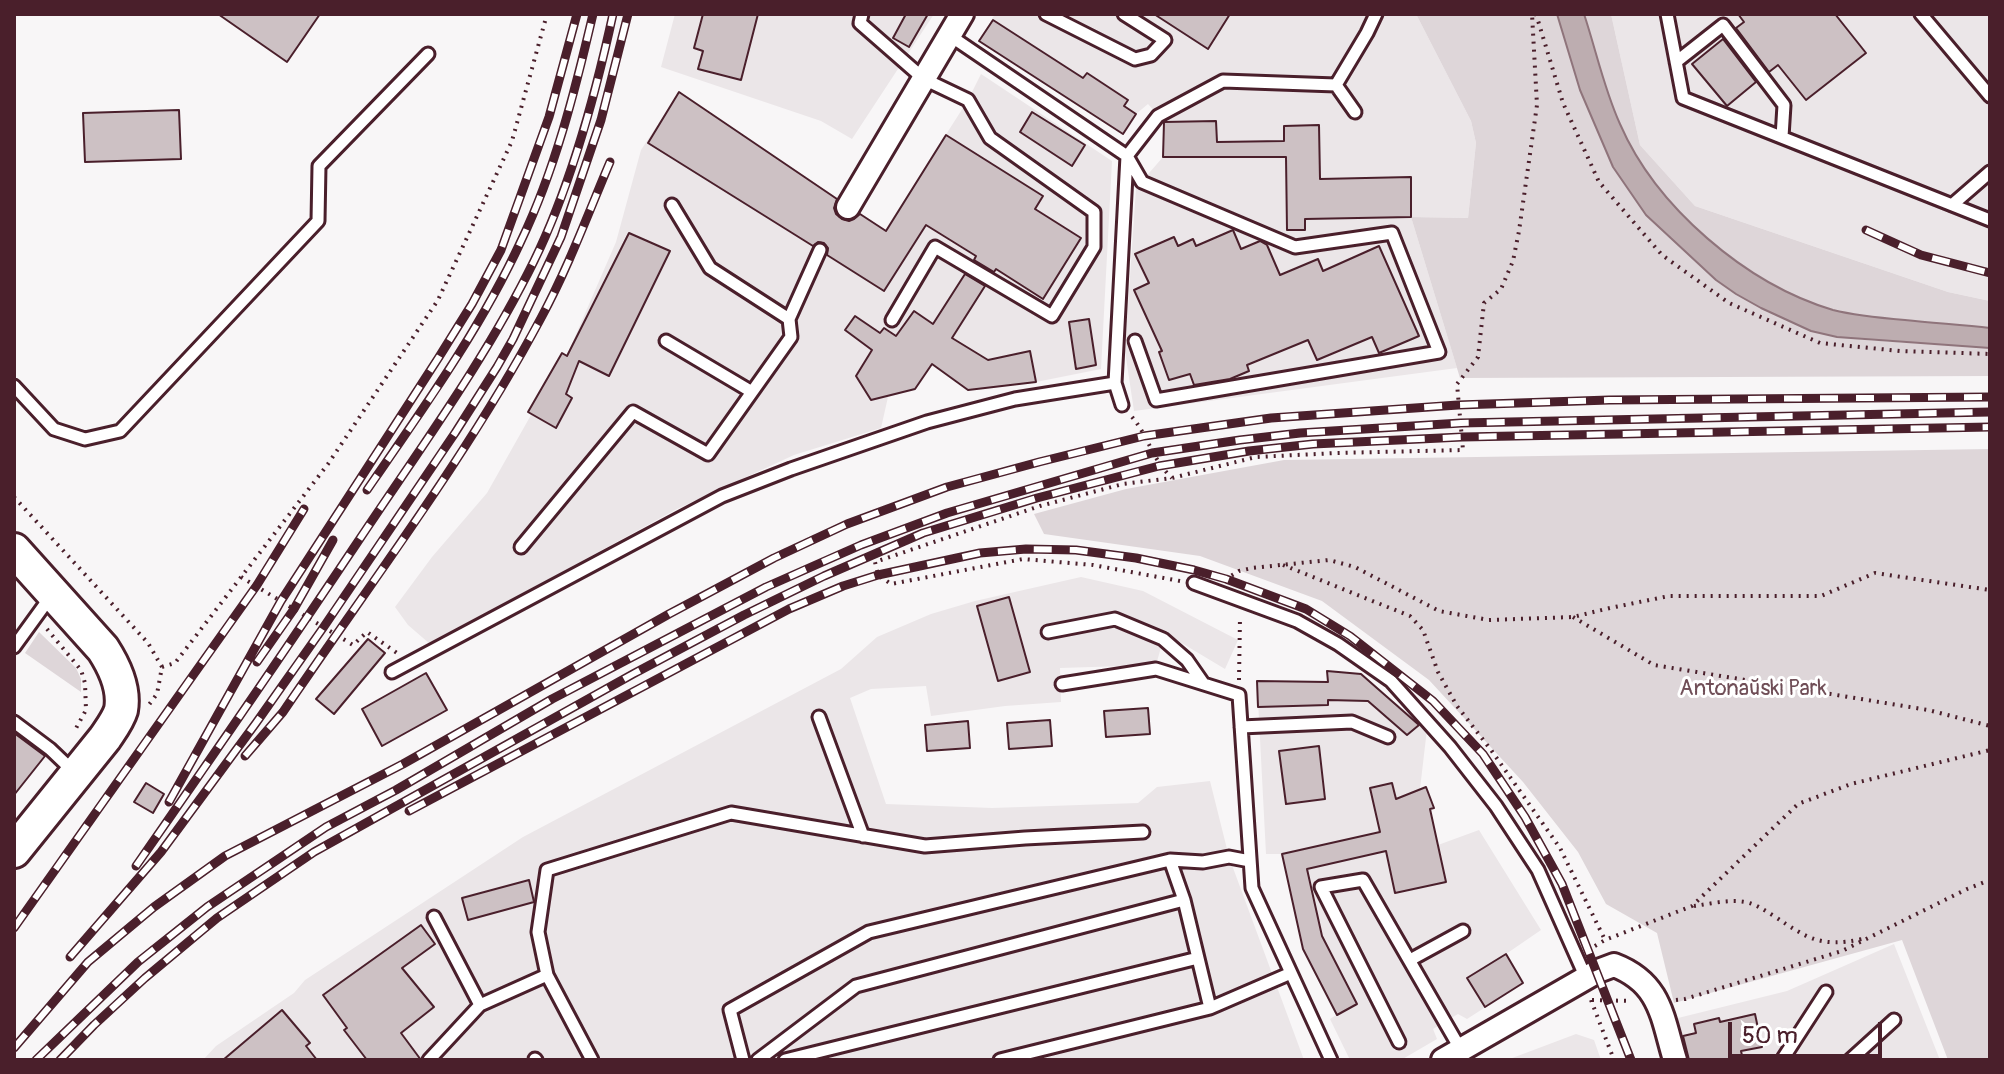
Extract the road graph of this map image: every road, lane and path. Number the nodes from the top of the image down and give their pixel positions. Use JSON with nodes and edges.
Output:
{"nodes":[{"id":1,"x":547,"y":14,"type":"edge"},
{"id":2,"x":862,"y":14,"type":"edge"},
{"id":3,"x":962,"y":14,"type":"edge"},
{"id":4,"x":1046,"y":14,"type":"edge"},
{"id":5,"x":1124,"y":14,"type":"edge"},
{"id":6,"x":1376,"y":14,"type":"edge"},
{"id":7,"x":1534,"y":14,"type":"edge"},
{"id":8,"x":1667,"y":14,"type":"edge"},
{"id":9,"x":1921,"y":14,"type":"edge"},
{"id":10,"x":949,"y":35,"type":"junction"},
{"id":11,"x":428,"y":54,"type":"dead end"},
{"id":12,"x":1676,"y":62,"type":"junction"},
{"id":13,"x":924,"y":79,"type":"junction"},
{"id":14,"x":1336,"y":85,"type":"junction"},
{"id":15,"x":1990,"y":96,"type":"edge"},
{"id":16,"x":1355,"y":112,"type":"dead end"},
{"id":17,"x":1782,"y":137,"type":"junction"},
{"id":18,"x":1127,"y":156,"type":"junction"},
{"id":19,"x":1990,"y":172,"type":"edge"},
{"id":20,"x":672,"y":205,"type":"dead end"},
{"id":21,"x":1952,"y":205,"type":"junction"},
{"id":22,"x":848,"y":207,"type":"dead end"},
{"id":23,"x":1990,"y":220,"type":"edge"},
{"id":24,"x":820,"y":250,"type":"dead end"},
{"id":25,"x":789,"y":319,"type":"junction"},
{"id":26,"x":892,"y":320,"type":"dead end"},
{"id":27,"x":666,"y":341,"type":"dead end"},
{"id":28,"x":1135,"y":341,"type":"dead end"},
{"id":29,"x":1990,"y":354,"type":"edge"},
{"id":30,"x":1115,"y":383,"type":"junction"},
{"id":31,"x":14,"y":386,"type":"edge"},
{"id":32,"x":752,"y":392,"type":"junction"},
{"id":33,"x":1122,"y":405,"type":"joint"},
{"id":34,"x":1172,"y":478,"type":"junction"},
{"id":35,"x":521,"y":547,"type":"dead end"},
{"id":36,"x":14,"y":550,"type":"edge"},
{"id":37,"x":1280,"y":564,"type":"junction"},
{"id":38,"x":240,"y":577,"type":"junction"},
{"id":39,"x":1194,"y":583,"type":"joint"},
{"id":40,"x":1990,"y":590,"type":"edge"},
{"id":41,"x":1240,"y":599,"type":"junction"},
{"id":42,"x":45,"y":604,"type":"junction"},
{"id":43,"x":1573,"y":617,"type":"junction"},
{"id":44,"x":1048,"y":632,"type":"dead end"},
{"id":45,"x":14,"y":647,"type":"edge"},
{"id":46,"x":409,"y":661,"type":"junction"},
{"id":47,"x":162,"y":667,"type":"dead end"},
{"id":48,"x":392,"y":672,"type":"dead end"},
{"id":49,"x":1203,"y":683,"type":"junction"},
{"id":50,"x":1062,"y":684,"type":"dead end"},
{"id":51,"x":1239,"y":695,"type":"junction"},
{"id":52,"x":819,"y":717,"type":"dead end"},
{"id":53,"x":14,"y":722,"type":"edge"},
{"id":54,"x":1990,"y":726,"type":"edge"},
{"id":55,"x":1241,"y":727,"type":"junction"},
{"id":56,"x":1388,"y":737,"type":"dead end"},
{"id":57,"x":1990,"y":750,"type":"edge"},
{"id":58,"x":67,"y":766,"type":"junction"},
{"id":59,"x":1143,"y":832,"type":"dead end"},
{"id":60,"x":863,"y":836,"type":"junction"},
{"id":61,"x":14,"y":851,"type":"edge"},
{"id":62,"x":1170,"y":860,"type":"junction"},
{"id":63,"x":1250,"y":861,"type":"junction"},
{"id":64,"x":1990,"y":880,"type":"edge"},
{"id":65,"x":1184,"y":900,"type":"junction"},
{"id":66,"x":1692,"y":906,"type":"junction"},
{"id":67,"x":434,"y":917,"type":"dead end"},
{"id":68,"x":1463,"y":931,"type":"dead end"},
{"id":69,"x":1868,"y":938,"type":"junction"},
{"id":70,"x":1198,"y":958,"type":"junction"},
{"id":71,"x":1410,"y":960,"type":"junction"},
{"id":72,"x":1291,"y":973,"type":"junction"},
{"id":73,"x":547,"y":975,"type":"junction"},
{"id":74,"x":1586,"y":978,"type":"junction"},
{"id":75,"x":1826,"y":992,"type":"dead end"},
{"id":76,"x":1658,"y":1002,"type":"junction"},
{"id":77,"x":480,"y":1005,"type":"junction"},
{"id":78,"x":1210,"y":1008,"type":"junction"},
{"id":79,"x":1894,"y":1020,"type":"dead end"},
{"id":80,"x":1399,"y":1042,"type":"dead end"},
{"id":81,"x":1452,"y":1055,"type":"edge"},
{"id":82,"x":429,"y":1060,"type":"edge"},
{"id":83,"x":592,"y":1060,"type":"edge"},
{"id":84,"x":743,"y":1060,"type":"edge"},
{"id":85,"x":758,"y":1060,"type":"edge"},
{"id":86,"x":785,"y":1060,"type":"edge"},
{"id":87,"x":1000,"y":1060,"type":"edge"},
{"id":88,"x":1331,"y":1060,"type":"edge"},
{"id":89,"x":1614,"y":1060,"type":"edge"},
{"id":90,"x":1675,"y":1060,"type":"edge"},
{"id":91,"x":1782,"y":1060,"type":"edge"},
{"id":92,"x":1850,"y":1060,"type":"edge"}],
"edges":[{"from":1,"to":38,"type":"path"},
{"from":2,"to":13,"type":"lane"},
{"from":3,"to":10,"type":"street"},
{"from":4,"to":5,"type":"lane"},
{"from":6,"to":14,"type":"lane"},
{"from":7,"to":29,"type":"path"},
{"from":7,"to":34,"type":"path"},
{"from":8,"to":12,"type":"lane"},
{"from":9,"to":15,"type":"lane"},
{"from":10,"to":13,"type":"street"},
{"from":10,"to":18,"type":"lane"},
{"from":11,"to":31,"type":"lane"},
{"from":12,"to":17,"type":"lane"},
{"from":12,"to":17,"type":"lane"},
{"from":13,"to":22,"type":"street"},
{"from":13,"to":26,"type":"lane"},
{"from":14,"to":16,"type":"lane"},
{"from":14,"to":18,"type":"lane"},
{"from":17,"to":21,"type":"lane"},
{"from":18,"to":28,"type":"lane"},
{"from":18,"to":30,"type":"lane"},
{"from":19,"to":21,"type":"lane"},
{"from":20,"to":25,"type":"lane"},
{"from":21,"to":23,"type":"lane"},
{"from":24,"to":25,"type":"lane"},
{"from":25,"to":32,"type":"lane"},
{"from":27,"to":32,"type":"lane"},
{"from":30,"to":33,"type":"lane"},
{"from":30,"to":46,"type":"lane"},
{"from":32,"to":35,"type":"lane"},
{"from":33,"to":34,"type":"path"},
{"from":34,"to":39,"type":"path"},
{"from":36,"to":42,"type":"main road"},
{"from":37,"to":41,"type":"path"},
{"from":37,"to":43,"type":"path"},
{"from":37,"to":66,"type":"path"},
{"from":38,"to":46,"type":"path"},
{"from":38,"to":47,"type":"path"},
{"from":39,"to":41,"type":"lane"},
{"from":40,"to":43,"type":"path"},
{"from":41,"to":51,"type":"path"},
{"from":41,"to":74,"type":"lane"},
{"from":42,"to":45,"type":"lane"},
{"from":42,"to":58,"type":"path"},
{"from":42,"to":58,"type":"main road"},
{"from":43,"to":54,"type":"path"},
{"from":44,"to":49,"type":"lane"},
{"from":46,"to":48,"type":"lane"},
{"from":49,"to":50,"type":"lane"},
{"from":49,"to":51,"type":"lane"},
{"from":51,"to":55,"type":"lane"},
{"from":52,"to":60,"type":"lane"},
{"from":53,"to":58,"type":"lane"},
{"from":55,"to":56,"type":"lane"},
{"from":55,"to":63,"type":"lane"},
{"from":57,"to":66,"type":"path"},
{"from":58,"to":61,"type":"main road"},
{"from":59,"to":60,"type":"lane"},
{"from":60,"to":73,"type":"lane"},
{"from":62,"to":63,"type":"lane"},
{"from":62,"to":65,"type":"lane"},
{"from":62,"to":84,"type":"lane"},
{"from":63,"to":72,"type":"lane"},
{"from":64,"to":69,"type":"path"},
{"from":65,"to":70,"type":"lane"},
{"from":65,"to":85,"type":"lane"},
{"from":66,"to":69,"type":"path"},
{"from":67,"to":77,"type":"lane"},
{"from":68,"to":71,"type":"lane"},
{"from":69,"to":76,"type":"path"},
{"from":70,"to":78,"type":"lane"},
{"from":70,"to":86,"type":"lane"},
{"from":71,"to":80,"type":"lane"},
{"from":71,"to":81,"type":"lane"},
{"from":72,"to":78,"type":"lane"},
{"from":72,"to":88,"type":"lane"},
{"from":73,"to":77,"type":"lane"},
{"from":73,"to":83,"type":"lane"},
{"from":74,"to":76,"type":"street"},
{"from":74,"to":81,"type":"street"},
{"from":75,"to":91,"type":"lane"},
{"from":76,"to":89,"type":"path"},
{"from":76,"to":90,"type":"street"},
{"from":77,"to":82,"type":"lane"},
{"from":78,"to":87,"type":"lane"},
{"from":79,"to":92,"type":"lane"}]}
